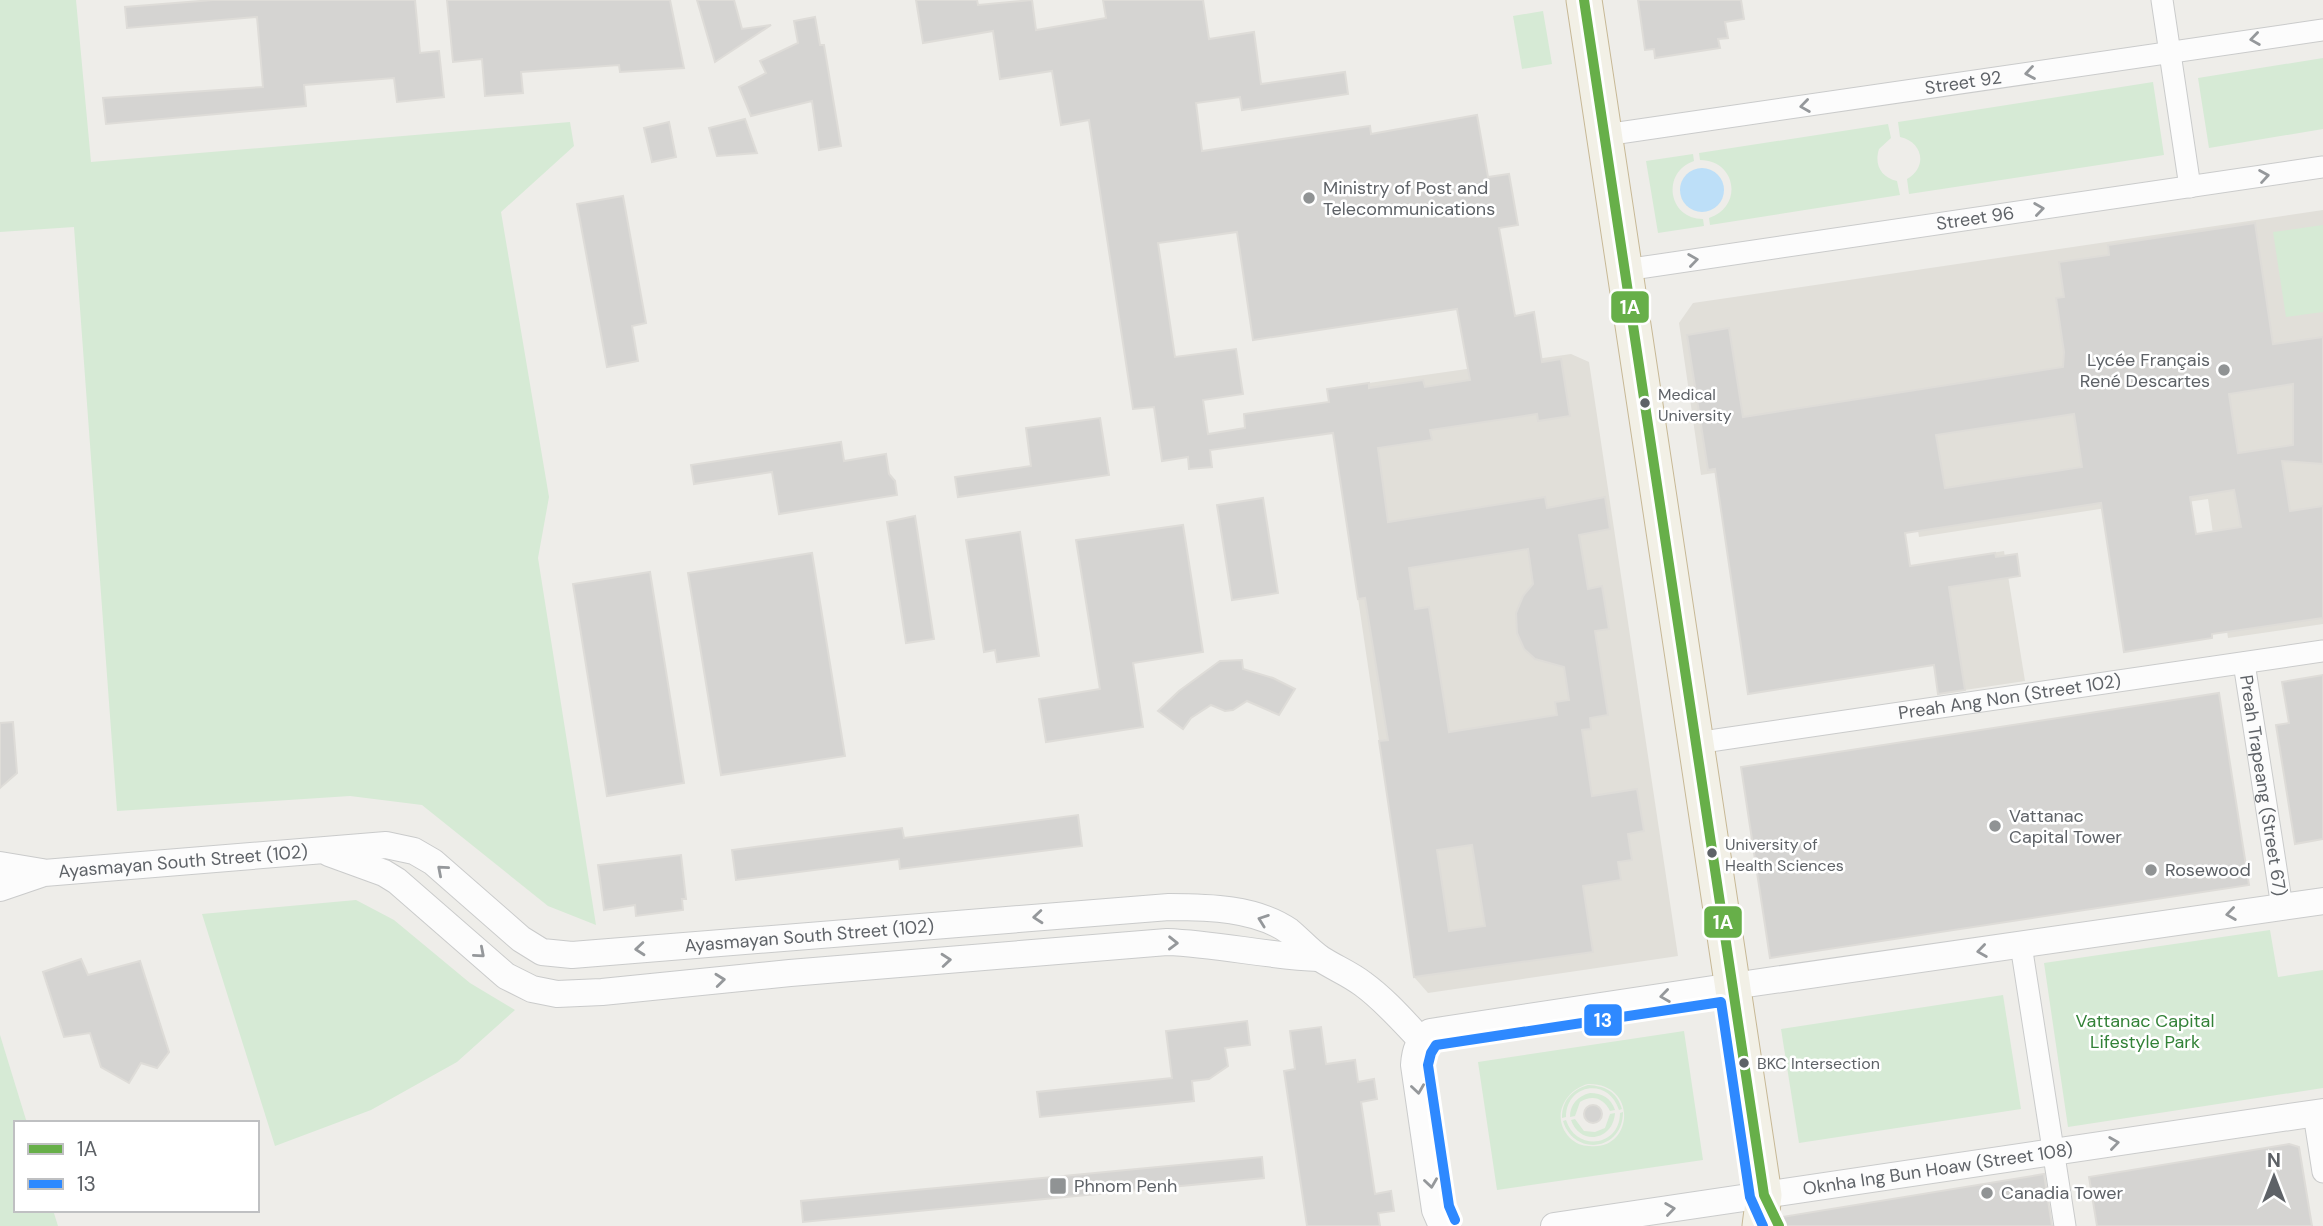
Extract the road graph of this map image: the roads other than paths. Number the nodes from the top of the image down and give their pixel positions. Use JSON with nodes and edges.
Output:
{"nodes":[{"id":1,"x":1584,"y":0,"type":"edge"},
{"id":2,"x":2162,"y":0,"type":"edge"},
{"id":3,"x":2323,"y":30,"type":"edge"},
{"id":4,"x":2170,"y":52,"type":"junction"},
{"id":5,"x":1605,"y":135,"type":"junction"},
{"id":6,"x":2323,"y":167,"type":"edge"},
{"id":7,"x":2190,"y":187,"type":"junction"},
{"id":8,"x":1625,"y":270,"type":"junction"},
{"id":9,"x":2323,"y":651,"type":"edge"},
{"id":10,"x":2244,"y":663,"type":"junction"},
{"id":11,"x":1696,"y":743,"type":"junction"},
{"id":12,"x":323,"y":850,"type":"junction"},
{"id":13,"x":0,"y":865,"type":"edge"},
{"id":14,"x":44,"y":873,"type":"junction"},
{"id":15,"x":0,"y":888,"type":"edge"},
{"id":16,"x":2323,"y":901,"type":"edge"},
{"id":17,"x":2282,"y":907,"type":"junction"},
{"id":18,"x":785,"y":937,"type":"junction"},
{"id":19,"x":2021,"y":945,"type":"junction"},
{"id":20,"x":1319,"y":958,"type":"junction"},
{"id":21,"x":790,"y":973,"type":"junction"},
{"id":22,"x":1733,"y":986,"type":"junction"},
{"id":23,"x":1421,"y":1040,"type":"junction"},
{"id":24,"x":2318,"y":1113,"type":"edge"},
{"id":25,"x":2053,"y":1152,"type":"junction"},
{"id":26,"x":2323,"y":1172,"type":"edge"},
{"id":27,"x":1762,"y":1211,"type":"edge"},
{"id":28,"x":1565,"y":1225,"type":"edge"},
{"id":29,"x":1442,"y":1226,"type":"edge"},
{"id":30,"x":1779,"y":1226,"type":"edge"},
{"id":31,"x":2065,"y":1226,"type":"edge"}],
"edges":[{"from":1,"to":5,"type":"highway"},
{"from":2,"to":4,"type":"street"},
{"from":3,"to":4,"type":"street","name":"Street 92","one_way":true},
{"from":4,"to":5,"type":"street","name":"Street 92","one_way":true},
{"from":4,"to":7,"type":"street"},
{"from":5,"to":8,"type":"highway"},
{"from":7,"to":6,"type":"street","name":"Street 96","one_way":true},
{"from":8,"to":7,"type":"street","name":"Street 96","one_way":true},
{"from":8,"to":11,"type":"highway"},
{"from":9,"to":10,"type":"street","name":"Preah Ang Non (Street 102)"},
{"from":10,"to":11,"type":"street","name":"Preah Ang Non (Street 102)"},
{"from":10,"to":17,"type":"street","name":"Preah Trapeang (Street 67)"},
{"from":11,"to":22,"type":"highway"},
{"from":12,"to":14,"type":"street","name":"Ayasmayan South Street (102)"},
{"from":18,"to":12,"type":"street","name":"Ayasmayan South Street (102)","one_way":true},
{"from":12,"to":21,"type":"street","name":"Ayasmayan South Street (102)","one_way":true},
{"from":13,"to":14,"type":"street","name":"Ayasmayan South Street (102)"},
{"from":14,"to":15,"type":"street","name":"Ayasmayan South Street (102)"},
{"from":16,"to":17,"type":"street"},
{"from":17,"to":19,"type":"street","one_way":true},
{"from":20,"to":18,"type":"street","name":"Ayasmayan South Street (102)","one_way":true},
{"from":18,"to":21,"type":"street"},
{"from":19,"to":22,"type":"street","one_way":true},
{"from":19,"to":25,"type":"street"},
{"from":21,"to":20,"type":"street","name":"Ayasmayan South Street (102)","one_way":true},
{"from":20,"to":23,"type":"street","name":"Ayasmayan South Street (102)"},
{"from":22,"to":23,"type":"street","one_way":true},
{"from":22,"to":27,"type":"highway"},
{"from":23,"to":29,"type":"street","one_way":true},
{"from":25,"to":24,"type":"street","name":"Oknha Ing Bun Hoaw (Street 108)","one_way":true},
{"from":24,"to":26,"type":"street"},
{"from":25,"to":27,"type":"street","name":"Oknha Ing Bun Hoaw (Street 108)"},
{"from":25,"to":31,"type":"street"},
{"from":28,"to":27,"type":"street","name":"Oknha Ing Bun Hoaw (Street 108)","one_way":true},
{"from":27,"to":30,"type":"highway"}]}
